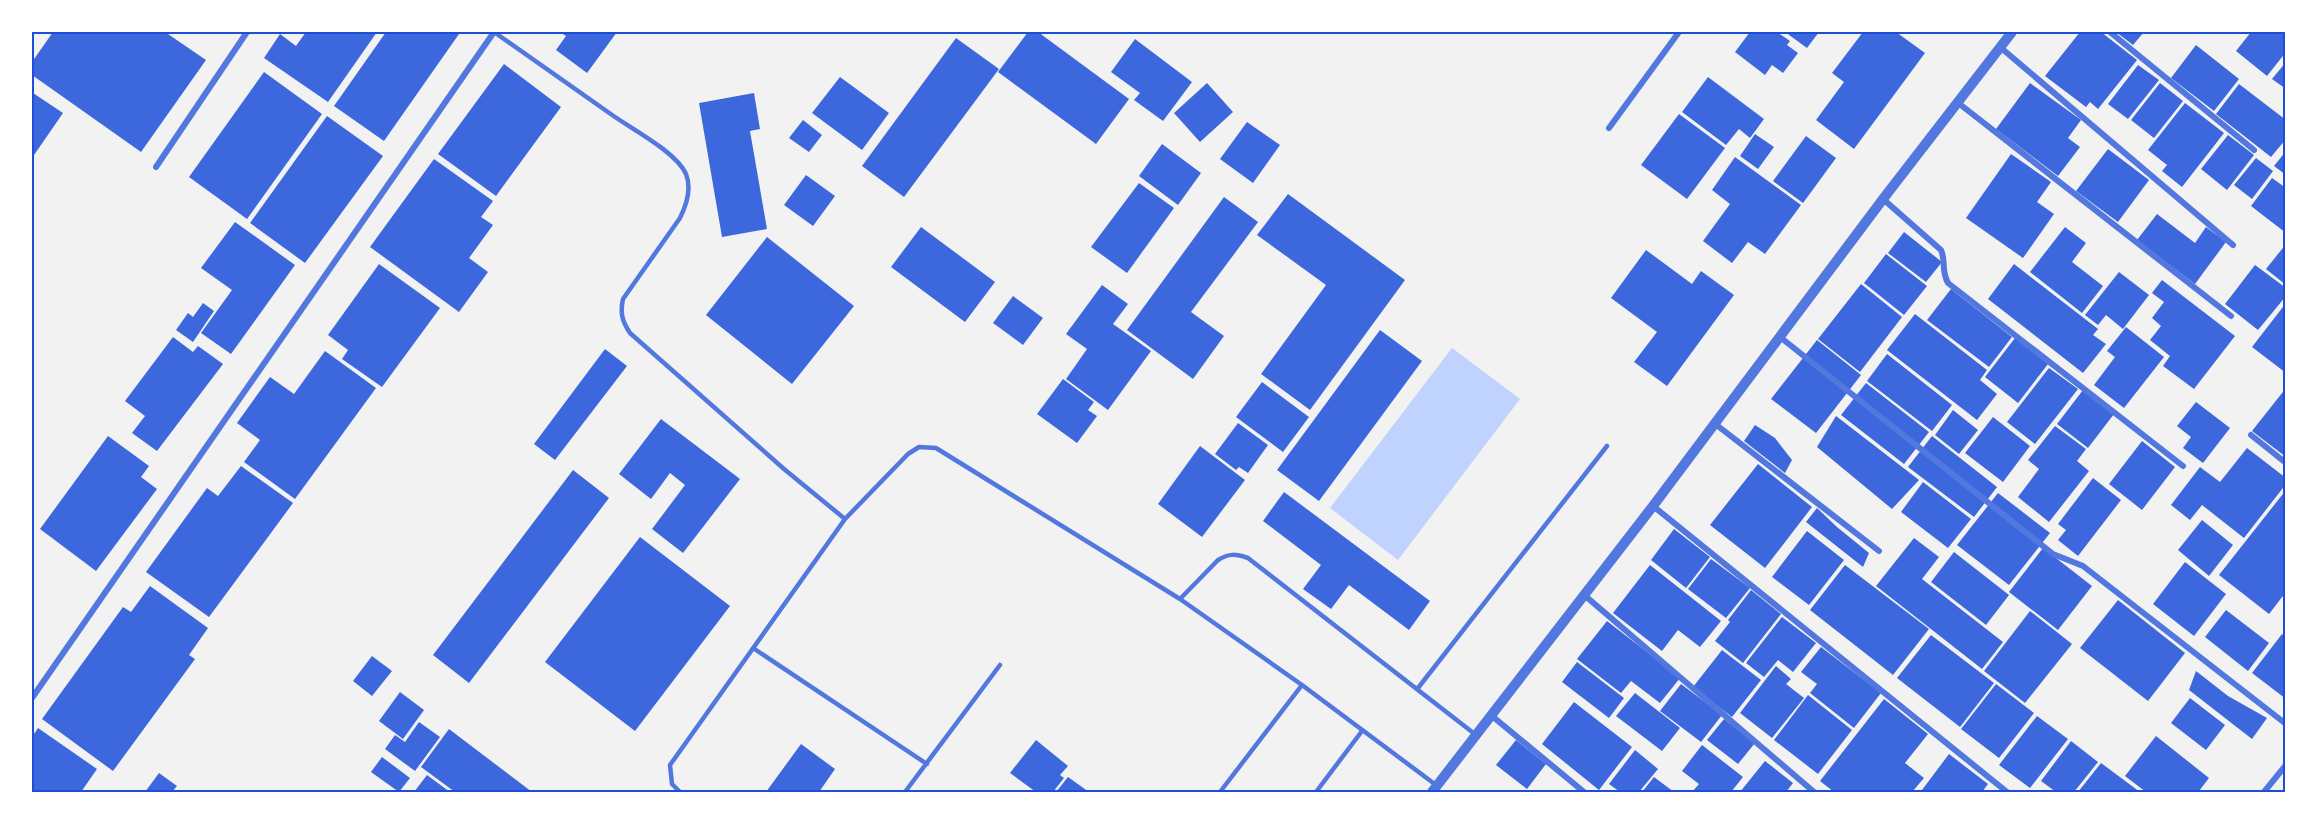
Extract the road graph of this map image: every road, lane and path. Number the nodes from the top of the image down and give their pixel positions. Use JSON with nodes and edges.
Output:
{"nodes":[{"id":1,"x":247,"y":32,"type":"edge"},
{"id":2,"x":493,"y":32,"type":"edge"},
{"id":3,"x":1679,"y":32,"type":"edge"},
{"id":4,"x":2012,"y":32,"type":"edge"},
{"id":5,"x":2110,"y":32,"type":"edge"},
{"id":6,"x":2000,"y":47,"type":"junction"},
{"id":7,"x":1957,"y":102,"type":"junction"},
{"id":8,"x":1609,"y":128,"type":"dead end"},
{"id":9,"x":2254,"y":150,"type":"dead end"},
{"id":10,"x":156,"y":167,"type":"dead end"},
{"id":11,"x":1883,"y":199,"type":"junction"},
{"id":12,"x":2233,"y":245,"type":"dead end"},
{"id":13,"x":2231,"y":316,"type":"dead end"},
{"id":14,"x":1780,"y":337,"type":"junction"},
{"id":15,"x":1714,"y":423,"type":"junction"},
{"id":16,"x":2251,"y":435,"type":"dead end"},
{"id":17,"x":1607,"y":446,"type":"dead end"},
{"id":18,"x":2286,"y":464,"type":"edge"},
{"id":19,"x":2183,"y":466,"type":"dead end"},
{"id":20,"x":1653,"y":506,"type":"junction"},
{"id":21,"x":845,"y":519,"type":"junction"},
{"id":22,"x":1879,"y":551,"type":"dead end"},
{"id":23,"x":1583,"y":594,"type":"junction"},
{"id":24,"x":1180,"y":599,"type":"junction"},
{"id":25,"x":753,"y":648,"type":"junction"},
{"id":26,"x":1000,"y":665,"type":"dead end"},
{"id":27,"x":1302,"y":685,"type":"junction"},
{"id":28,"x":1418,"y":688,"type":"junction"},
{"id":29,"x":32,"y":698,"type":"edge"},
{"id":30,"x":1492,"y":716,"type":"junction"},
{"id":31,"x":2286,"y":724,"type":"edge"},
{"id":32,"x":1362,"y":731,"type":"junction"},
{"id":33,"x":1477,"y":735,"type":"junction"},
{"id":34,"x":927,"y":764,"type":"junction"},
{"id":35,"x":2286,"y":765,"type":"edge"},
{"id":36,"x":1435,"y":789,"type":"edge"},
{"id":37,"x":680,"y":792,"type":"edge"},
{"id":38,"x":905,"y":792,"type":"edge"},
{"id":39,"x":1220,"y":792,"type":"edge"},
{"id":40,"x":1316,"y":792,"type":"edge"},
{"id":41,"x":1584,"y":792,"type":"edge"},
{"id":42,"x":1814,"y":792,"type":"edge"},
{"id":43,"x":2007,"y":792,"type":"edge"},
{"id":44,"x":2264,"y":792,"type":"edge"}],
"edges":[{"from":1,"to":10,"type":"street"},
{"from":2,"to":21,"type":"lane"},
{"from":2,"to":29,"type":"street"},
{"from":3,"to":8,"type":"street"},
{"from":4,"to":6,"type":"street"},
{"from":5,"to":9,"type":"street"},
{"from":6,"to":7,"type":"street"},
{"from":6,"to":12,"type":"street"},
{"from":7,"to":11,"type":"street"},
{"from":7,"to":13,"type":"street"},
{"from":11,"to":14,"type":"street"},
{"from":11,"to":19,"type":"street"},
{"from":14,"to":15,"type":"street"},
{"from":14,"to":31,"type":"street"},
{"from":15,"to":20,"type":"street"},
{"from":15,"to":22,"type":"street"},
{"from":16,"to":18,"type":"street"},
{"from":17,"to":28,"type":"lane"},
{"from":20,"to":23,"type":"street"},
{"from":20,"to":43,"type":"street"},
{"from":21,"to":24,"type":"lane"},
{"from":21,"to":25,"type":"lane"},
{"from":23,"to":30,"type":"street"},
{"from":23,"to":42,"type":"street"},
{"from":24,"to":27,"type":"lane"},
{"from":24,"to":28,"type":"lane"},
{"from":25,"to":34,"type":"lane"},
{"from":25,"to":37,"type":"lane"},
{"from":26,"to":34,"type":"lane"},
{"from":27,"to":32,"type":"lane"},
{"from":27,"to":39,"type":"lane"},
{"from":28,"to":33,"type":"lane"},
{"from":30,"to":33,"type":"street"},
{"from":30,"to":41,"type":"street"},
{"from":32,"to":36,"type":"lane"},
{"from":32,"to":40,"type":"lane"},
{"from":33,"to":36,"type":"street"},
{"from":34,"to":38,"type":"lane"},
{"from":35,"to":44,"type":"street"}]}
